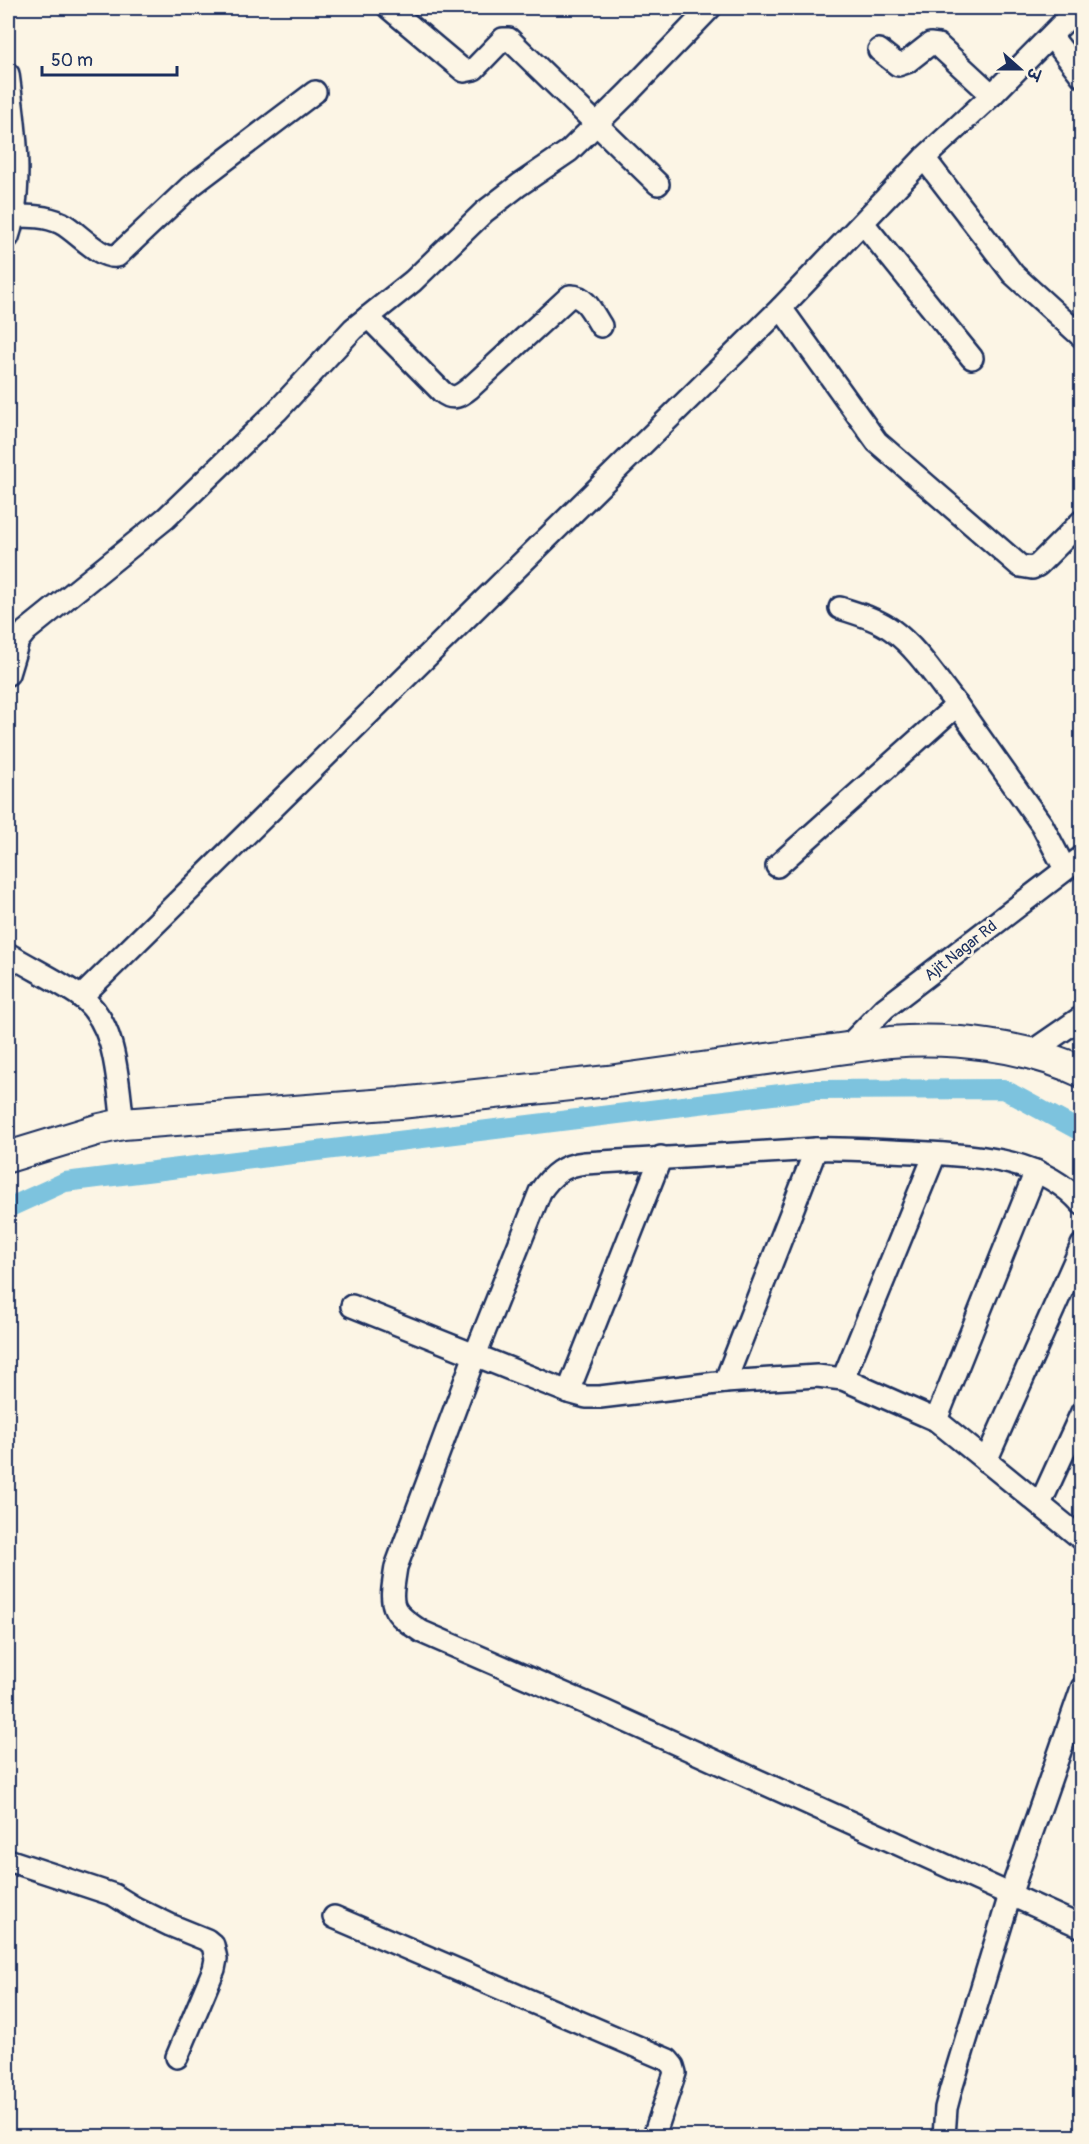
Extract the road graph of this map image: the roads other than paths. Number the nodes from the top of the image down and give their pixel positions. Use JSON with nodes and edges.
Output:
{"nodes":[{"id":1,"x":389,"y":8,"type":"edge"},
{"id":2,"x":710,"y":8,"type":"edge"},
{"id":3,"x":1078,"y":8,"type":"edge"},
{"id":4,"x":1052,"y":36,"type":"junction"},
{"id":5,"x":879,"y":50,"type":"dead end"},
{"id":6,"x":8,"y":74,"type":"edge"},
{"id":7,"x":1082,"y":76,"type":"edge"},
{"id":8,"x":315,"y":92,"type":"dead end"},
{"id":9,"x":992,"y":95,"type":"junction"},
{"id":10,"x":597,"y":122,"type":"junction"},
{"id":11,"x":924,"y":158,"type":"junction"},
{"id":12,"x":658,"y":184,"type":"dead end"},
{"id":13,"x":14,"y":216,"type":"junction"},
{"id":14,"x":863,"y":223,"type":"junction"},
{"id":15,"x":8,"y":237,"type":"edge"},
{"id":16,"x":781,"y":308,"type":"junction"},
{"id":17,"x":368,"y":317,"type":"junction"},
{"id":18,"x":601,"y":326,"type":"dead end"},
{"id":19,"x":1082,"y":337,"type":"edge"},
{"id":20,"x":972,"y":358,"type":"dead end"},
{"id":21,"x":1082,"y":521,"type":"edge"},
{"id":22,"x":840,"y":608,"type":"dead end"},
{"id":23,"x":8,"y":674,"type":"edge"},
{"id":24,"x":957,"y":705,"type":"junction"},
{"id":25,"x":1073,"y":863,"type":"edge"},
{"id":26,"x":777,"y":866,"type":"dead end"},
{"id":27,"x":8,"y":954,"type":"edge"},
{"id":28,"x":81,"y":997,"type":"junction"},
{"id":29,"x":1082,"y":1017,"type":"edge"},
{"id":30,"x":845,"y":1049,"type":"junction"},
{"id":31,"x":1030,"y":1053,"type":"junction"},
{"id":32,"x":1082,"y":1072,"type":"edge"},
{"id":33,"x":123,"y":1124,"type":"junction"},
{"id":34,"x":816,"y":1149,"type":"junction"},
{"id":35,"x":935,"y":1154,"type":"junction"},
{"id":36,"x":8,"y":1157,"type":"edge"},
{"id":37,"x":662,"y":1157,"type":"junction"},
{"id":38,"x":1036,"y":1171,"type":"junction"},
{"id":39,"x":1082,"y":1204,"type":"edge"},
{"id":40,"x":1082,"y":1245,"type":"edge"},
{"id":41,"x":352,"y":1306,"type":"dead end"},
{"id":42,"x":475,"y":1355,"type":"junction"},
{"id":43,"x":843,"y":1379,"type":"junction"},
{"id":44,"x":725,"y":1382,"type":"junction"},
{"id":45,"x":568,"y":1392,"type":"junction"},
{"id":46,"x":1082,"y":1412,"type":"edge"},
{"id":47,"x":936,"y":1419,"type":"junction"},
{"id":48,"x":986,"y":1461,"type":"junction"},
{"id":49,"x":1040,"y":1504,"type":"junction"},
{"id":50,"x":1082,"y":1539,"type":"edge"},
{"id":51,"x":1082,"y":1688,"type":"edge"},
{"id":52,"x":8,"y":1860,"type":"edge"},
{"id":53,"x":1010,"y":1895,"type":"junction"},
{"id":54,"x":334,"y":1917,"type":"dead end"},
{"id":55,"x":1082,"y":1927,"type":"edge"},
{"id":56,"x":177,"y":2057,"type":"dead end"},
{"id":57,"x":654,"y":2136,"type":"edge"},
{"id":58,"x":944,"y":2136,"type":"edge"}],
"edges":[{"from":1,"to":10,"type":"street"},
{"from":2,"to":10,"type":"street"},
{"from":3,"to":4,"type":"street"},
{"from":4,"to":7,"type":"street"},
{"from":4,"to":9,"type":"street"},
{"from":5,"to":9,"type":"street"},
{"from":6,"to":13,"type":"street"},
{"from":8,"to":13,"type":"street"},
{"from":9,"to":11,"type":"street"},
{"from":10,"to":12,"type":"street"},
{"from":10,"to":17,"type":"street"},
{"from":11,"to":14,"type":"street"},
{"from":11,"to":19,"type":"street"},
{"from":13,"to":15,"type":"street"},
{"from":14,"to":16,"type":"street"},
{"from":14,"to":20,"type":"street"},
{"from":16,"to":21,"type":"street"},
{"from":16,"to":28,"type":"street"},
{"from":17,"to":18,"type":"street"},
{"from":17,"to":23,"type":"street"},
{"from":22,"to":24,"type":"street"},
{"from":24,"to":25,"type":"street"},
{"from":24,"to":26,"type":"street"},
{"from":25,"to":30,"type":"street","name":"Ajit Nagar Rd"},
{"from":27,"to":28,"type":"street"},
{"from":28,"to":33,"type":"street"},
{"from":29,"to":31,"type":"street"},
{"from":30,"to":31,"type":"street"},
{"from":30,"to":33,"type":"street"},
{"from":31,"to":32,"type":"street"},
{"from":33,"to":36,"type":"street"},
{"from":34,"to":35,"type":"street"},
{"from":34,"to":37,"type":"street"},
{"from":34,"to":44,"type":"street"},
{"from":35,"to":38,"type":"street"},
{"from":35,"to":43,"type":"street"},
{"from":37,"to":42,"type":"street"},
{"from":37,"to":45,"type":"street"},
{"from":38,"to":39,"type":"street"},
{"from":38,"to":47,"type":"street"},
{"from":40,"to":48,"type":"street"},
{"from":41,"to":42,"type":"street"},
{"from":42,"to":45,"type":"street"},
{"from":42,"to":53,"type":"street"},
{"from":43,"to":44,"type":"street"},
{"from":43,"to":47,"type":"street"},
{"from":44,"to":45,"type":"street"},
{"from":46,"to":49,"type":"street"},
{"from":47,"to":48,"type":"street"},
{"from":48,"to":49,"type":"street"},
{"from":49,"to":50,"type":"street"},
{"from":51,"to":53,"type":"street"},
{"from":52,"to":56,"type":"street"},
{"from":53,"to":55,"type":"street"},
{"from":53,"to":58,"type":"street"},
{"from":54,"to":57,"type":"street"}]}
